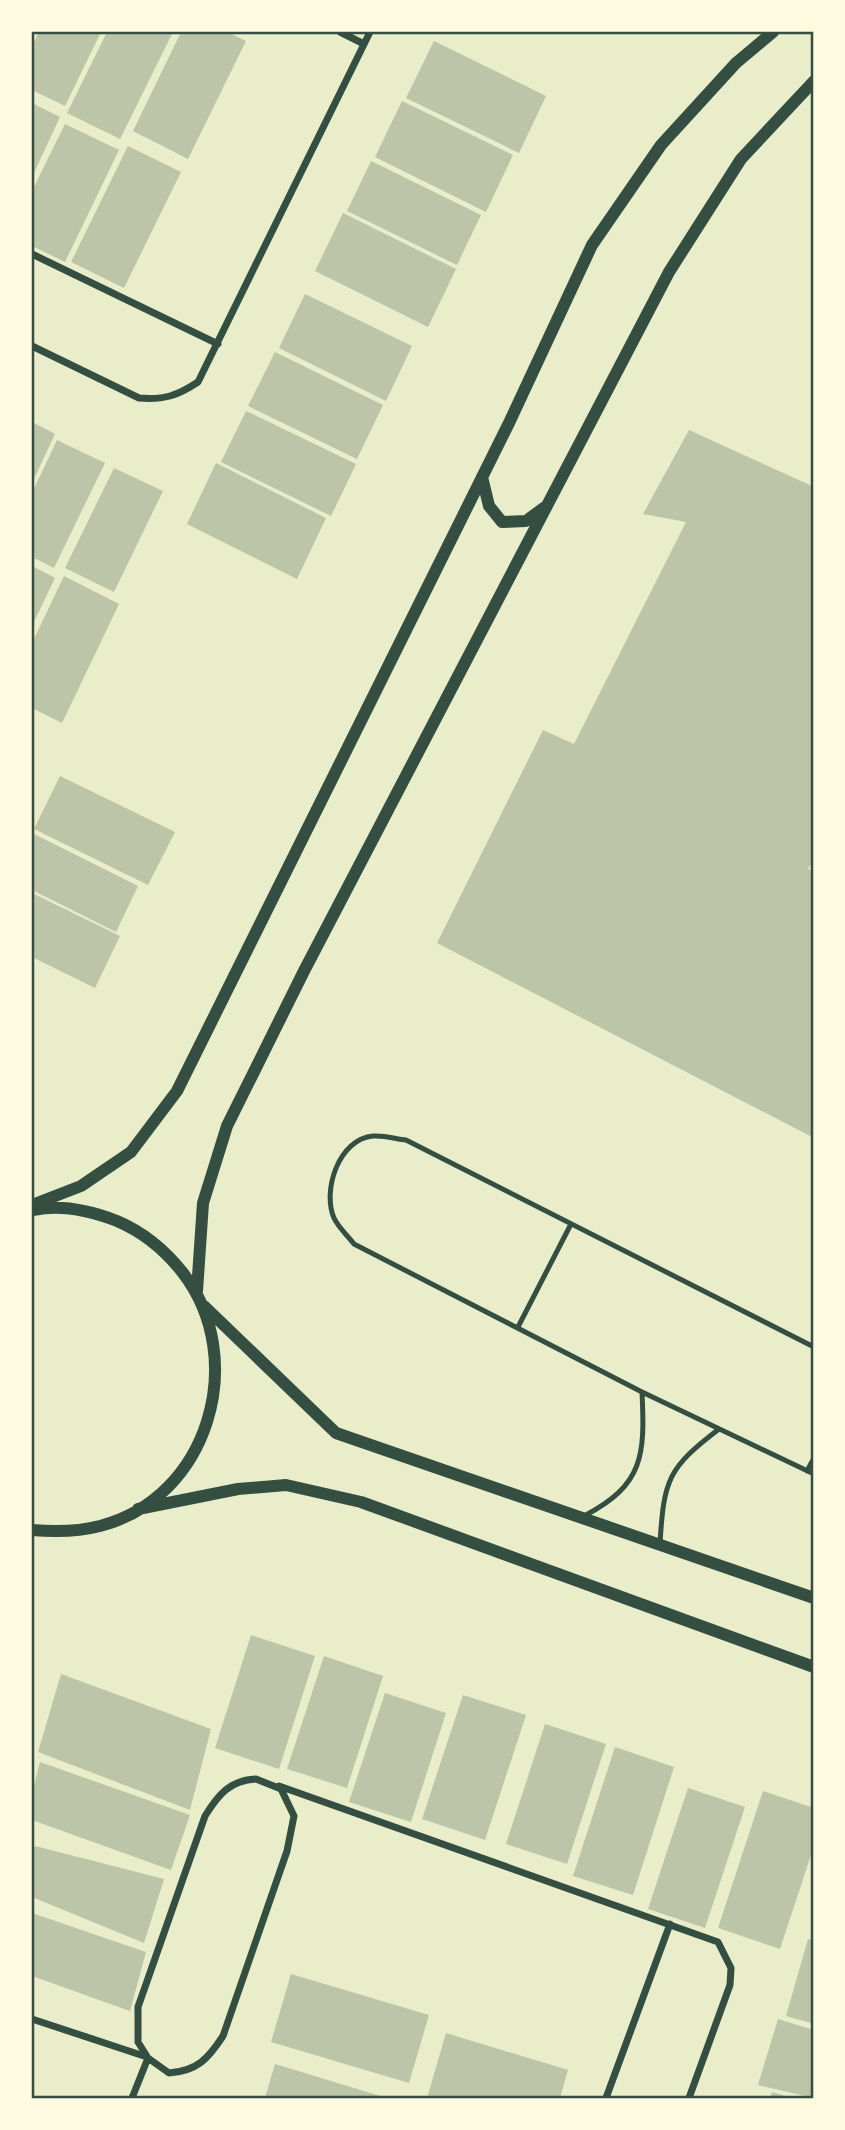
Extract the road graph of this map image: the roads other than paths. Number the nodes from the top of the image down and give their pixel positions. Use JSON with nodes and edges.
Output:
{"nodes":[{"id":1,"x":340,"y":32,"type":"edge"},
{"id":2,"x":370,"y":32,"type":"edge"},
{"id":3,"x":773,"y":32,"type":"edge"},
{"id":4,"x":364,"y":44,"type":"junction"},
{"id":5,"x":814,"y":82,"type":"edge"},
{"id":6,"x":32,"y":254,"type":"edge"},
{"id":7,"x":218,"y":344,"type":"junction"},
{"id":8,"x":32,"y":346,"type":"edge"},
{"id":9,"x":482,"y":477,"type":"junction"},
{"id":10,"x":548,"y":505,"type":"junction"},
{"id":11,"x":32,"y":1205,"type":"edge"},
{"id":12,"x":32,"y":1210,"type":"edge"},
{"id":13,"x":571,"y":1224,"type":"junction"},
{"id":14,"x":197,"y":1291,"type":"junction"},
{"id":15,"x":204,"y":1306,"type":"junction"},
{"id":16,"x":518,"y":1327,"type":"junction"},
{"id":17,"x":814,"y":1347,"type":"edge"},
{"id":18,"x":642,"y":1392,"type":"junction"},
{"id":19,"x":719,"y":1429,"type":"junction"},
{"id":20,"x":814,"y":1458,"type":"edge"},
{"id":21,"x":807,"y":1471,"type":"junction"},
{"id":22,"x":814,"y":1474,"type":"edge"},
{"id":23,"x":138,"y":1509,"type":"junction"},
{"id":24,"x":583,"y":1517,"type":"junction"},
{"id":25,"x":32,"y":1530,"type":"edge"},
{"id":26,"x":660,"y":1543,"type":"junction"},
{"id":27,"x":814,"y":1598,"type":"edge"},
{"id":28,"x":814,"y":1667,"type":"edge"},
{"id":29,"x":273,"y":1783,"type":"junction"},
{"id":30,"x":670,"y":1924,"type":"junction"},
{"id":31,"x":32,"y":2019,"type":"edge"},
{"id":32,"x":148,"y":2058,"type":"junction"},
{"id":33,"x":132,"y":2098,"type":"edge"},
{"id":34,"x":606,"y":2098,"type":"edge"},
{"id":35,"x":690,"y":2098,"type":"edge"}],
"edges":[{"from":1,"to":4,"type":"street"},
{"from":2,"to":4,"type":"street"},
{"from":3,"to":9,"type":"street"},
{"from":4,"to":7,"type":"street"},
{"from":5,"to":10,"type":"street"},
{"from":6,"to":7,"type":"street"},
{"from":7,"to":8,"type":"street"},
{"from":9,"to":10,"type":"street"},
{"from":9,"to":11,"type":"street"},
{"from":10,"to":14,"type":"street"},
{"from":12,"to":14,"type":"street"},
{"from":13,"to":16,"type":"lane"},
{"from":13,"to":16,"type":"lane"},
{"from":13,"to":17,"type":"lane"},
{"from":14,"to":15,"type":"street"},
{"from":15,"to":23,"type":"street"},
{"from":15,"to":24,"type":"street"},
{"from":16,"to":18,"type":"lane"},
{"from":18,"to":19,"type":"lane"},
{"from":18,"to":24,"type":"lane"},
{"from":19,"to":21,"type":"lane"},
{"from":19,"to":26,"type":"lane"},
{"from":20,"to":21,"type":"lane"},
{"from":21,"to":22,"type":"lane"},
{"from":23,"to":25,"type":"street"},
{"from":23,"to":28,"type":"street"},
{"from":24,"to":26,"type":"street"},
{"from":26,"to":27,"type":"street"},
{"from":29,"to":30,"type":"street"},
{"from":29,"to":32,"type":"street"},
{"from":29,"to":32,"type":"street"},
{"from":30,"to":34,"type":"street"},
{"from":30,"to":35,"type":"street"},
{"from":31,"to":32,"type":"street"},
{"from":32,"to":33,"type":"street"}]}
